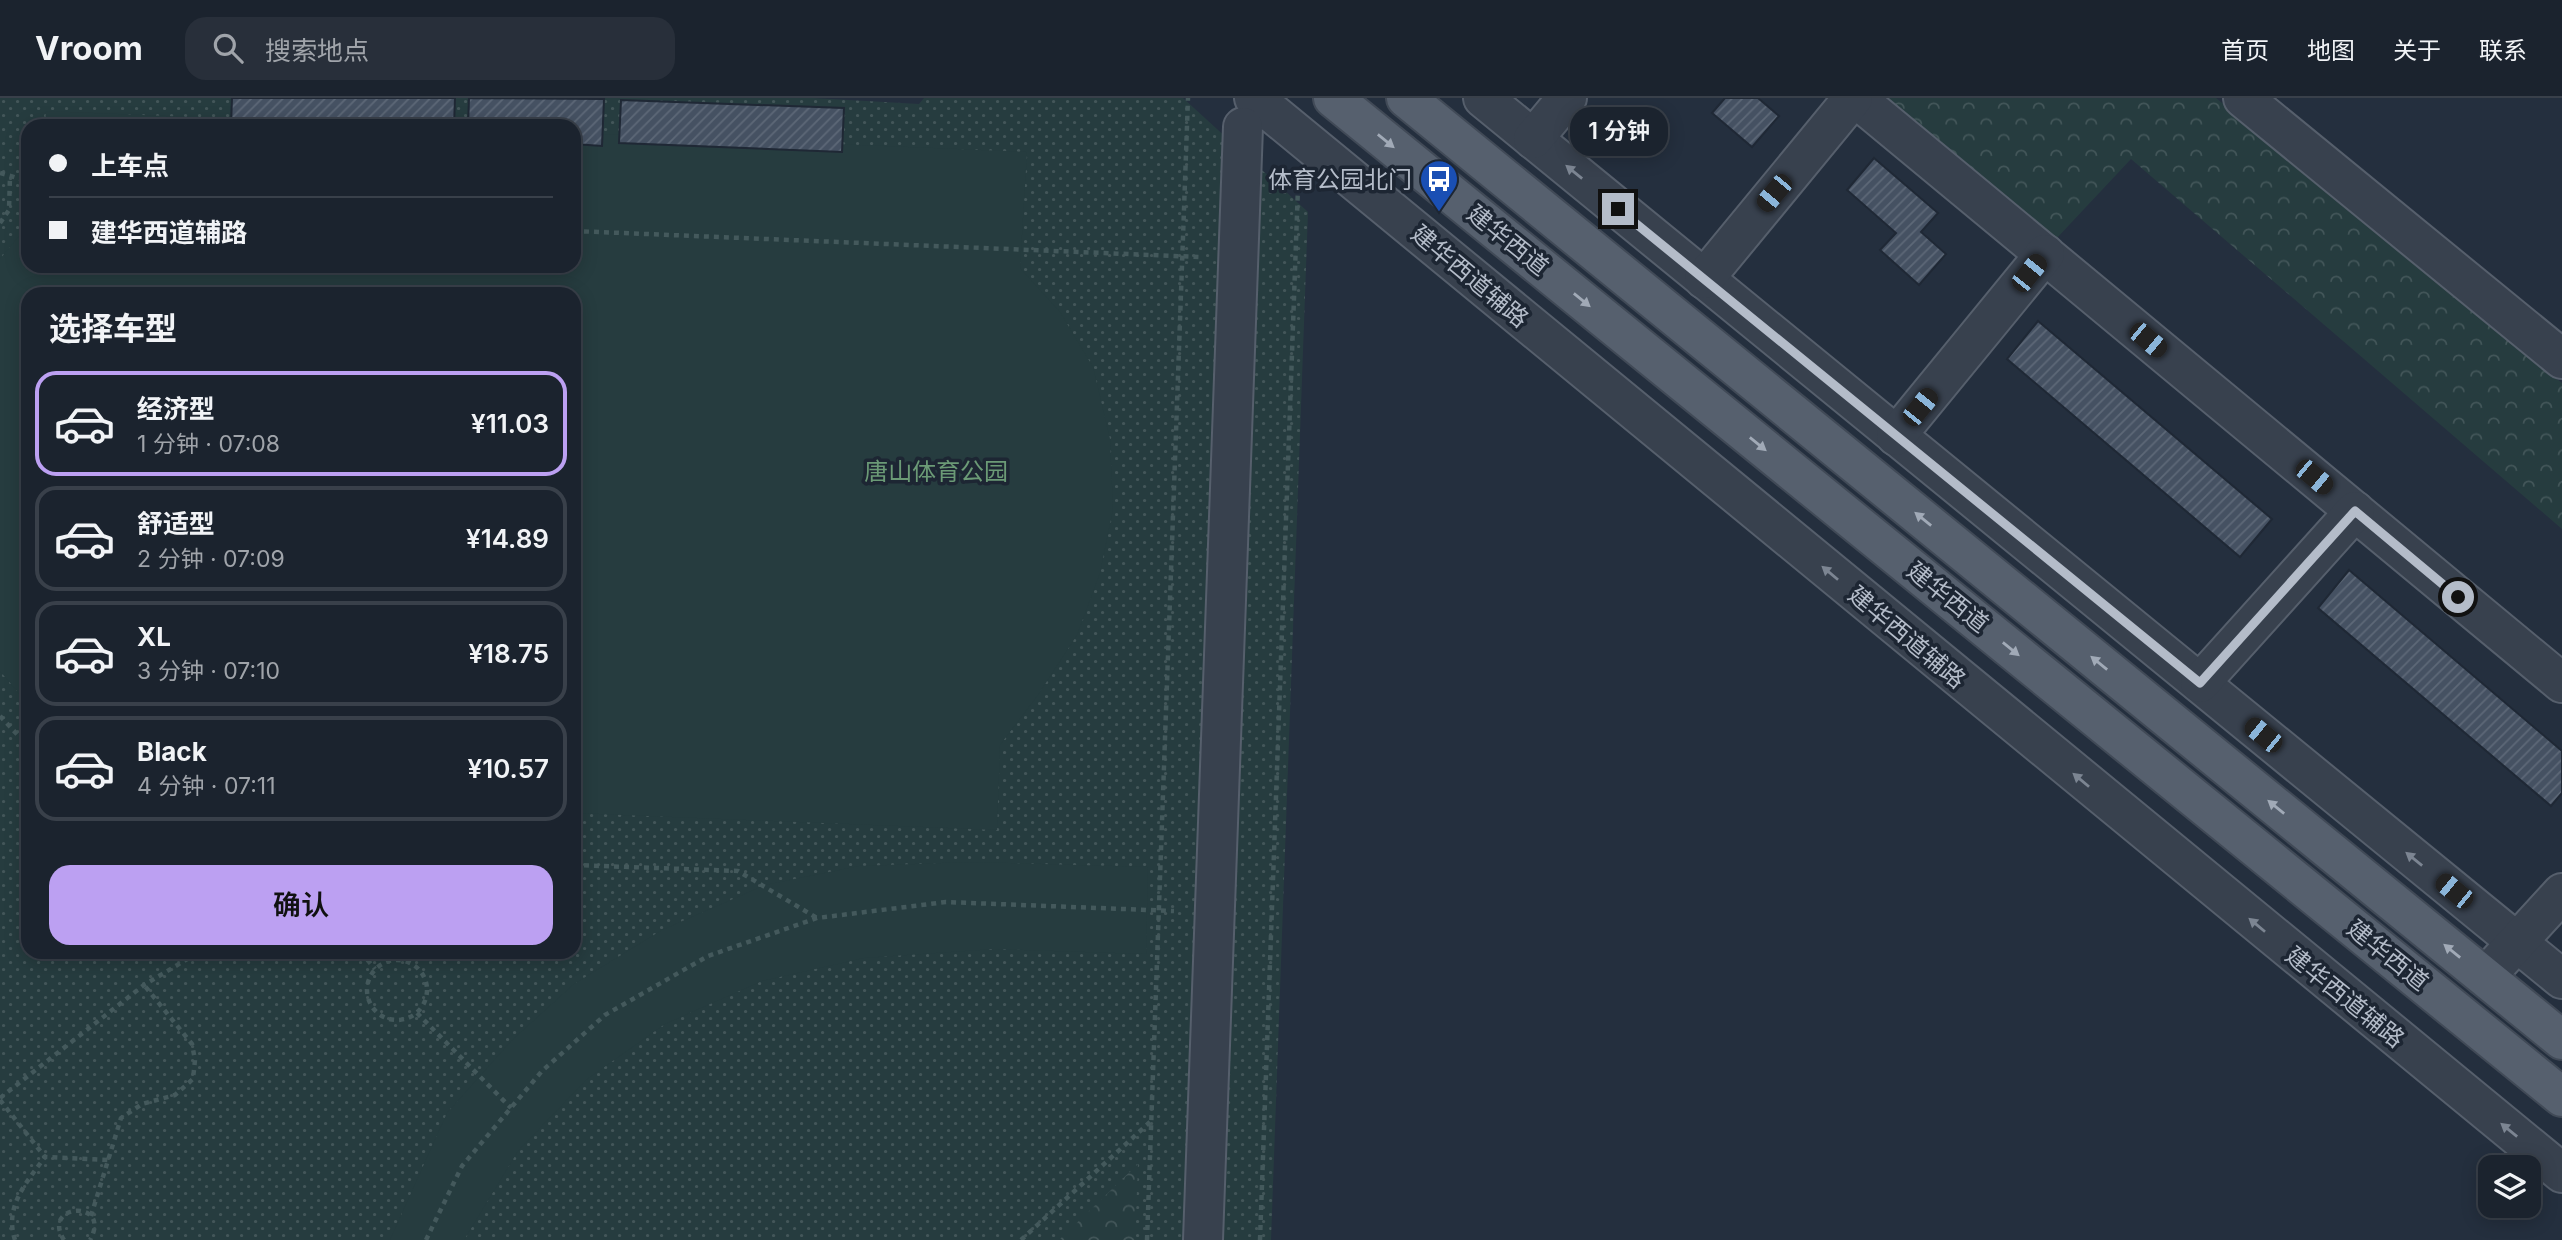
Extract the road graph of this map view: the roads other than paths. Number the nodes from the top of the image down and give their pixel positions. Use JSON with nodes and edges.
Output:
{"nodes":[{"id":1,"x":1333,"y":98,"type":"edge"},
{"id":2,"x":1406,"y":98,"type":"edge"},
{"id":3,"x":1483,"y":98,"type":"edge"},
{"id":4,"x":1567,"y":98,"type":"edge"},
{"id":5,"x":1855,"y":98,"type":"edge"},
{"id":6,"x":2243,"y":98,"type":"edge"},
{"id":7,"x":1249,"y":113,"type":"edge"},
{"id":8,"x":1533,"y":139,"type":"junction"},
{"id":9,"x":2045,"y":254,"type":"junction"},
{"id":10,"x":1704,"y":279,"type":"junction"},
{"id":11,"x":2562,"y":359,"type":"edge"},
{"id":12,"x":1896,"y":436,"type":"junction"},
{"id":13,"x":2355,"y":511,"type":"junction"},
{"id":14,"x":2200,"y":683,"type":"junction"},
{"id":15,"x":2562,"y":683,"type":"edge"},
{"id":16,"x":2562,"y":893,"type":"edge"},
{"id":17,"x":2517,"y":943,"type":"junction"},
{"id":18,"x":2485,"y":978,"type":"junction"},
{"id":19,"x":2562,"y":979,"type":"edge"},
{"id":20,"x":2562,"y":1040,"type":"edge"},
{"id":21,"x":2562,"y":1097,"type":"edge"},
{"id":22,"x":2562,"y":1174,"type":"edge"},
{"id":23,"x":1203,"y":1240,"type":"edge"}],
"edges":[{"from":1,"to":21,"type":"main road","name":"建华西道","one_way":true},
{"from":18,"to":2,"type":"main road","name":"建华西道","one_way":true},
{"from":3,"to":8,"type":"street"},
{"from":4,"to":8,"type":"street"},
{"from":5,"to":9,"type":"street"},
{"from":5,"to":10,"type":"street"},
{"from":6,"to":11,"type":"street"},
{"from":22,"to":7,"type":"street","name":"建华西道辅路","one_way":true},
{"from":7,"to":23,"type":"street"},
{"from":10,"to":8,"type":"street","one_way":true},
{"from":9,"to":12,"type":"street"},
{"from":9,"to":13,"type":"street"},
{"from":10,"to":12,"type":"street"},
{"from":12,"to":14,"type":"street"},
{"from":13,"to":14,"type":"street"},
{"from":13,"to":15,"type":"street"},
{"from":17,"to":14,"type":"street","one_way":true},
{"from":16,"to":17,"type":"street"},
{"from":17,"to":18,"type":"street"},
{"from":17,"to":19,"type":"street"},
{"from":18,"to":20,"type":"main road","name":"建华西道"}]}
